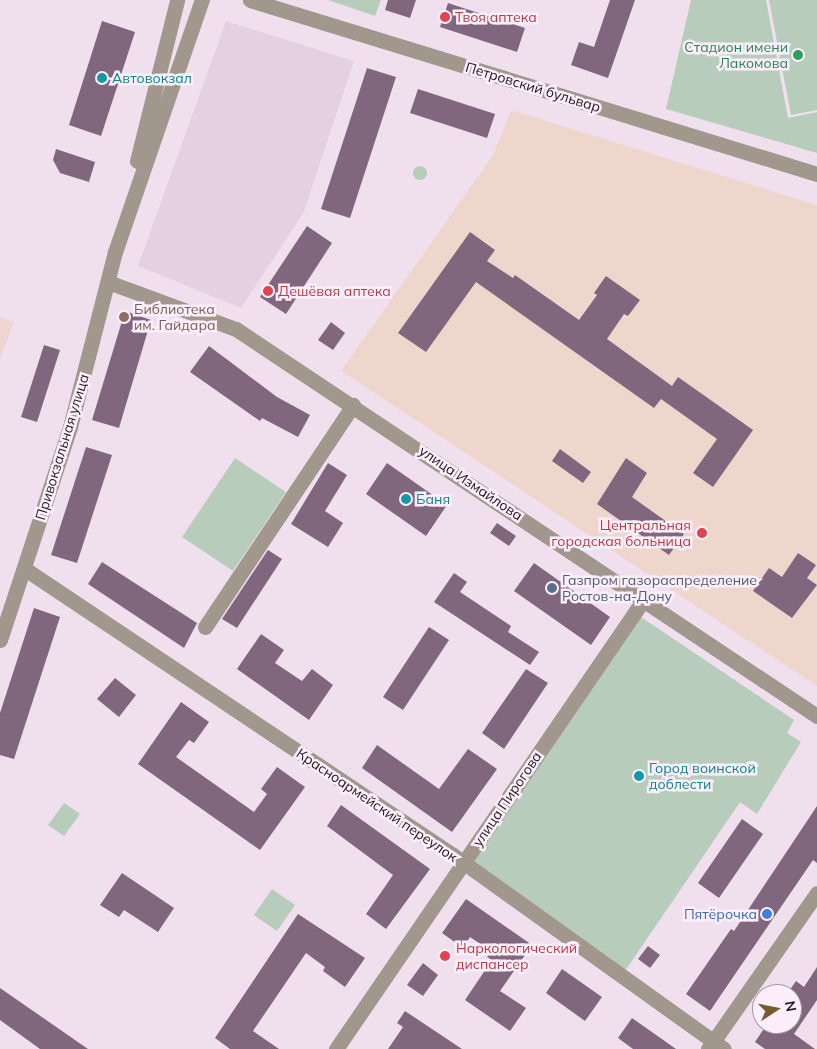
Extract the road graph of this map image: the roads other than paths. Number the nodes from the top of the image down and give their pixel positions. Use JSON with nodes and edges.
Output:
{"nodes":[{"id":1,"x":177,"y":0,"type":"edge"},
{"id":2,"x":202,"y":0,"type":"edge"},
{"id":3,"x":250,"y":0,"type":"edge"},
{"id":4,"x":817,"y":174,"type":"edge"},
{"id":5,"x":115,"y":252,"type":"junction"},
{"id":6,"x":108,"y":282,"type":"junction"},
{"id":7,"x":353,"y":405,"type":"junction"},
{"id":8,"x":25,"y":569,"type":"junction"},
{"id":9,"x":644,"y":600,"type":"junction"},
{"id":10,"x":205,"y":627,"type":"dead end"},
{"id":11,"x":0,"y":640,"type":"edge"},
{"id":12,"x":817,"y":716,"type":"edge"},
{"id":13,"x":464,"y":863,"type":"junction"},
{"id":14,"x":817,"y":892,"type":"edge"},
{"id":15,"x":715,"y":1047,"type":"edge"},
{"id":16,"x":336,"y":1049,"type":"edge"}],
"edges":[{"from":1,"to":5,"type":"street","name":"Привокзальная улица"},
{"from":2,"to":5,"type":"street","name":"Привокзальная улица"},
{"from":3,"to":4,"type":"street","name":"Петровский бульвар"},
{"from":5,"to":6,"type":"street","name":"Привокзальная улица"},
{"from":6,"to":7,"type":"street","name":"улица Измайлова"},
{"from":6,"to":8,"type":"street","name":"Привокзальная улица"},
{"from":7,"to":9,"type":"street","name":"улица Измайлова"},
{"from":7,"to":10,"type":"street"},
{"from":8,"to":11,"type":"street","name":"Привокзальная улица"},
{"from":8,"to":13,"type":"street","name":"Красноармейский переулок"},
{"from":9,"to":12,"type":"street","name":"улица Измайлова"},
{"from":9,"to":13,"type":"street","name":"улица Пирогова"},
{"from":13,"to":15,"type":"street","name":"Красноармейский переулок"},
{"from":13,"to":16,"type":"street","name":"улица Пирогова"},
{"from":14,"to":15,"type":"street"}]}
